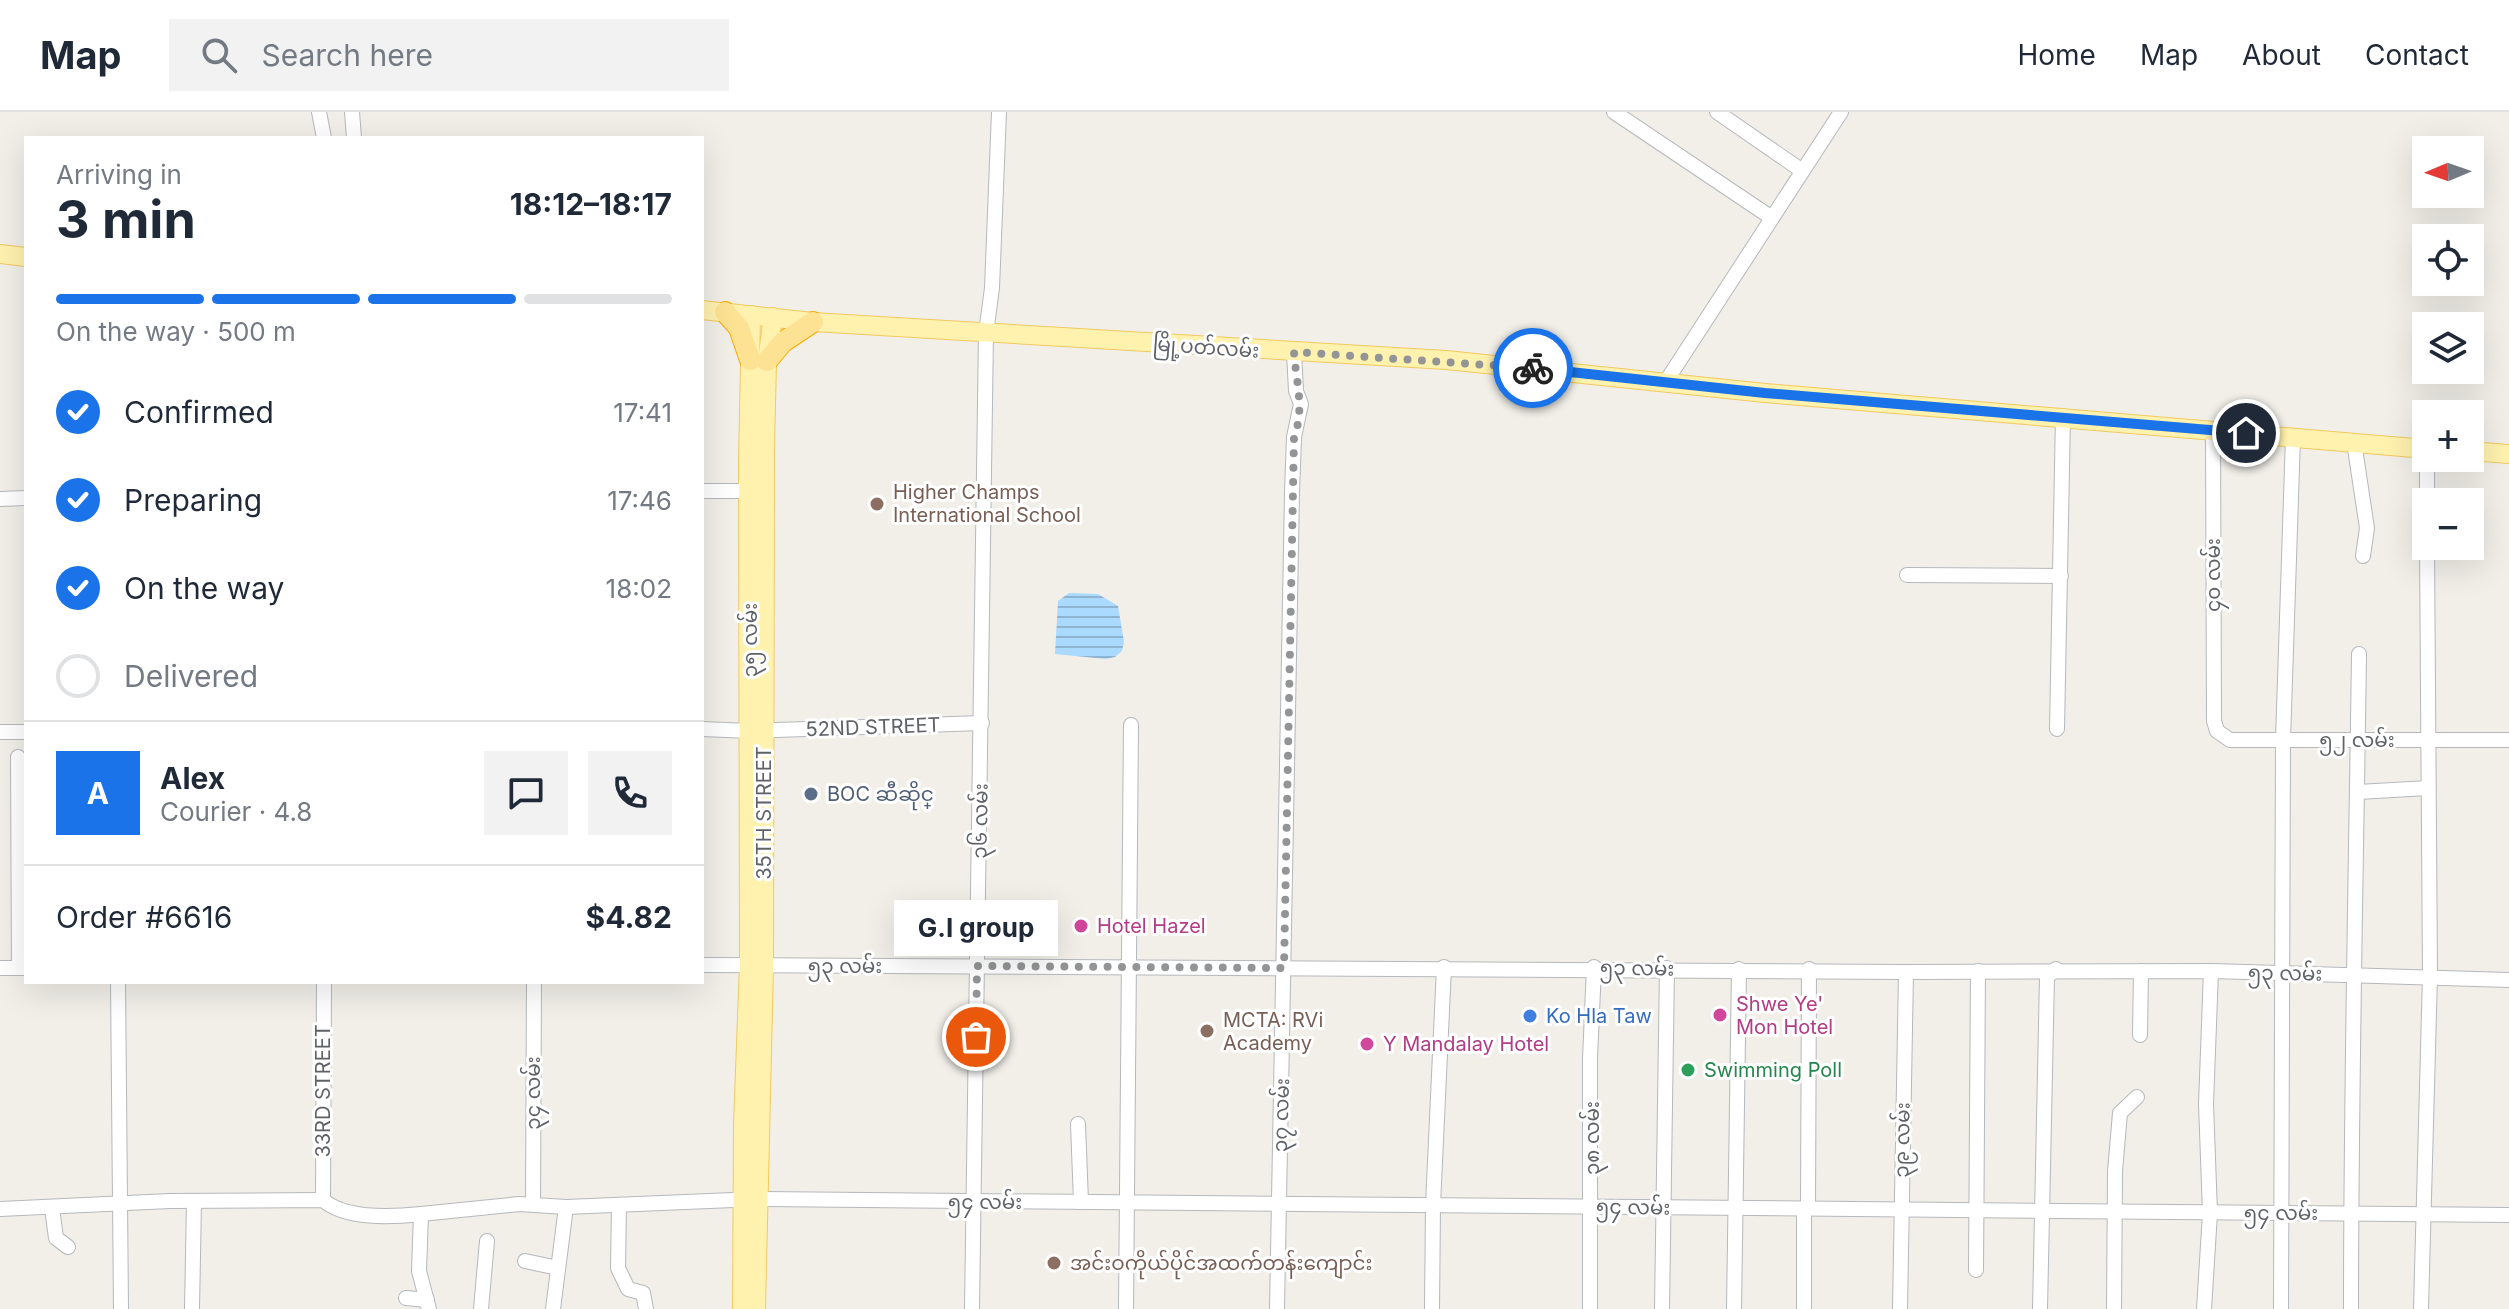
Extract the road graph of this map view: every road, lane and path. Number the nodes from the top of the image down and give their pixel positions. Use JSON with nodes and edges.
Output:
{"nodes":[{"id":1,"x":319,"y":112,"type":"edge"},
{"id":2,"x":352,"y":112,"type":"edge"},
{"id":3,"x":999,"y":112,"type":"edge"},
{"id":4,"x":1614,"y":112,"type":"edge"},
{"id":5,"x":1717,"y":112,"type":"edge"},
{"id":6,"x":1841,"y":112,"type":"edge"},
{"id":7,"x":324,"y":136,"type":"edge"},
{"id":8,"x":354,"y":136,"type":"edge"},
{"id":9,"x":1801,"y":170,"type":"junction"},
{"id":10,"x":1772,"y":218,"type":"junction"},
{"id":11,"x":0,"y":254,"type":"edge"},
{"id":12,"x":24,"y":257,"type":"edge"},
{"id":13,"x":704,"y":310,"type":"edge"},
{"id":14,"x":725,"y":312,"type":"junction"},
{"id":15,"x":751,"y":315,"type":"junction"},
{"id":16,"x":773,"y":317,"type":"junction"},
{"id":17,"x":813,"y":322,"type":"junction"},
{"id":18,"x":986,"y":333,"type":"junction"},
{"id":19,"x":1294,"y":352,"type":"junction"},
{"id":20,"x":759,"y":361,"type":"junction"},
{"id":21,"x":1665,"y":383,"type":"junction"},
{"id":22,"x":2063,"y":416,"type":"junction"},
{"id":23,"x":2213,"y":430,"type":"junction"},
{"id":24,"x":2293,"y":437,"type":"junction"},
{"id":25,"x":2354,"y":442,"type":"junction"},
{"id":26,"x":757,"y":448,"type":"junction"},
{"id":27,"x":2412,"y":448,"type":"edge"},
{"id":28,"x":2484,"y":452,"type":"edge"},
{"id":29,"x":2509,"y":454,"type":"edge"},
{"id":30,"x":704,"y":491,"type":"edge"},
{"id":31,"x":748,"y":491,"type":"junction"},
{"id":32,"x":24,"y":498,"type":"edge"},
{"id":33,"x":0,"y":499,"type":"edge"},
{"id":34,"x":2363,"y":556,"type":"dead end"},
{"id":35,"x":2427,"y":560,"type":"edge"},
{"id":36,"x":1907,"y":575,"type":"dead end"},
{"id":37,"x":2061,"y":576,"type":"junction"},
{"id":38,"x":2359,"y":654,"type":"dead end"},
{"id":39,"x":2214,"y":721,"type":"joint"},
{"id":40,"x":982,"y":723,"type":"junction"},
{"id":41,"x":1131,"y":725,"type":"dead end"},
{"id":42,"x":704,"y":729,"type":"edge"},
{"id":43,"x":2057,"y":729,"type":"dead end"},
{"id":44,"x":756,"y":730,"type":"junction"},
{"id":45,"x":0,"y":732,"type":"edge"},
{"id":46,"x":24,"y":732,"type":"edge"},
{"id":47,"x":2283,"y":740,"type":"junction"},
{"id":48,"x":2358,"y":740,"type":"junction"},
{"id":49,"x":2427,"y":740,"type":"junction"},
{"id":50,"x":2509,"y":740,"type":"edge"},
{"id":51,"x":18,"y":757,"type":"dead end"},
{"id":52,"x":2428,"y":788,"type":"junction"},
{"id":53,"x":2358,"y":792,"type":"junction"},
{"id":54,"x":704,"y":965,"type":"edge"},
{"id":55,"x":757,"y":965,"type":"junction"},
{"id":56,"x":977,"y":966,"type":"junction"},
{"id":57,"x":1130,"y":967,"type":"junction"},
{"id":58,"x":1444,"y":967,"type":"junction"},
{"id":59,"x":1594,"y":967,"type":"junction"},
{"id":60,"x":0,"y":968,"type":"edge"},
{"id":61,"x":22,"y":968,"type":"edge"},
{"id":62,"x":1284,"y":968,"type":"junction"},
{"id":63,"x":1667,"y":968,"type":"junction"},
{"id":64,"x":1739,"y":969,"type":"junction"},
{"id":65,"x":1809,"y":969,"type":"junction"},
{"id":66,"x":2056,"y":969,"type":"junction"},
{"id":67,"x":1978,"y":971,"type":"junction"},
{"id":68,"x":2141,"y":971,"type":"junction"},
{"id":69,"x":2211,"y":971,"type":"junction"},
{"id":70,"x":1906,"y":972,"type":"junction"},
{"id":71,"x":2285,"y":972,"type":"junction"},
{"id":72,"x":2356,"y":974,"type":"junction"},
{"id":73,"x":2430,"y":975,"type":"junction"},
{"id":74,"x":2509,"y":980,"type":"edge"},
{"id":75,"x":118,"y":984,"type":"edge"},
{"id":76,"x":324,"y":984,"type":"edge"},
{"id":77,"x":534,"y":984,"type":"edge"},
{"id":78,"x":2140,"y":1035,"type":"dead end"},
{"id":79,"x":2137,"y":1097,"type":"dead end"},
{"id":80,"x":1078,"y":1124,"type":"dead end"},
{"id":81,"x":323,"y":1200,"type":"junction"},
{"id":82,"x":750,"y":1200,"type":"junction"},
{"id":83,"x":194,"y":1201,"type":"junction"},
{"id":84,"x":974,"y":1202,"type":"junction"},
{"id":85,"x":1081,"y":1202,"type":"junction"},
{"id":86,"x":1128,"y":1203,"type":"junction"},
{"id":87,"x":533,"y":1204,"type":"junction"},
{"id":88,"x":1278,"y":1204,"type":"junction"},
{"id":89,"x":121,"y":1205,"type":"junction"},
{"id":90,"x":1433,"y":1205,"type":"junction"},
{"id":91,"x":619,"y":1206,"type":"junction"},
{"id":92,"x":1591,"y":1206,"type":"junction"},
{"id":93,"x":566,"y":1207,"type":"junction"},
{"id":94,"x":1663,"y":1207,"type":"junction"},
{"id":95,"x":52,"y":1208,"type":"junction"},
{"id":96,"x":0,"y":1209,"type":"edge"},
{"id":97,"x":1737,"y":1209,"type":"junction"},
{"id":98,"x":1806,"y":1209,"type":"junction"},
{"id":99,"x":1901,"y":1209,"type":"junction"},
{"id":100,"x":1976,"y":1209,"type":"junction"},
{"id":101,"x":2042,"y":1210,"type":"junction"},
{"id":102,"x":2114,"y":1210,"type":"junction"},
{"id":103,"x":2351,"y":1212,"type":"junction"},
{"id":104,"x":2210,"y":1213,"type":"junction"},
{"id":105,"x":2283,"y":1213,"type":"junction"},
{"id":106,"x":2423,"y":1213,"type":"junction"},
{"id":107,"x":421,"y":1214,"type":"junction"},
{"id":108,"x":2509,"y":1215,"type":"edge"},
{"id":109,"x":487,"y":1241,"type":"dead end"},
{"id":110,"x":68,"y":1247,"type":"dead end"},
{"id":111,"x":525,"y":1261,"type":"dead end"},
{"id":112,"x":558,"y":1268,"type":"junction"},
{"id":113,"x":1976,"y":1270,"type":"dead end"},
{"id":114,"x":406,"y":1298,"type":"dead end"},
{"id":115,"x":428,"y":1305,"type":"edge"},
{"id":116,"x":121,"y":1309,"type":"edge"},
{"id":117,"x":192,"y":1309,"type":"edge"},
{"id":118,"x":481,"y":1309,"type":"edge"},
{"id":119,"x":553,"y":1309,"type":"edge"},
{"id":120,"x":646,"y":1309,"type":"edge"},
{"id":121,"x":742,"y":1309,"type":"edge"},
{"id":122,"x":756,"y":1309,"type":"edge"},
{"id":123,"x":972,"y":1309,"type":"edge"},
{"id":124,"x":1126,"y":1309,"type":"edge"},
{"id":125,"x":1277,"y":1309,"type":"edge"},
{"id":126,"x":1432,"y":1309,"type":"edge"},
{"id":127,"x":1590,"y":1309,"type":"edge"},
{"id":128,"x":1662,"y":1309,"type":"edge"},
{"id":129,"x":1734,"y":1309,"type":"edge"},
{"id":130,"x":1804,"y":1309,"type":"edge"},
{"id":131,"x":1900,"y":1309,"type":"edge"},
{"id":132,"x":2040,"y":1309,"type":"edge"},
{"id":133,"x":2114,"y":1309,"type":"edge"},
{"id":134,"x":2204,"y":1309,"type":"edge"},
{"id":135,"x":2281,"y":1309,"type":"edge"},
{"id":136,"x":2351,"y":1309,"type":"edge"},
{"id":137,"x":2421,"y":1309,"type":"edge"}],
"edges":[{"from":1,"to":7,"type":"street"},
{"from":2,"to":8,"type":"street"},
{"from":3,"to":18,"type":"street","name":"၃၆ လမ်း"},
{"from":4,"to":10,"type":"street"},
{"from":5,"to":9,"type":"street"},
{"from":6,"to":9,"type":"street"},
{"from":9,"to":10,"type":"street"},
{"from":10,"to":21,"type":"street"},
{"from":11,"to":12,"type":"main road"},
{"from":13,"to":14,"type":"main road","name":"မြို့ပတ်လမ်း"},
{"from":14,"to":15,"type":"main road","name":"မြို့ပတ်လမ်း"},
{"from":14,"to":20,"type":"highway"},
{"from":15,"to":16,"type":"main road","name":"မြို့ပတ်လမ်း"},
{"from":15,"to":20,"type":"main road"},
{"from":16,"to":17,"type":"main road","name":"မြို့ပတ်လမ်း"},
{"from":16,"to":20,"type":"main road","name":"35TH STREET"},
{"from":17,"to":18,"type":"main road","name":"မြို့ပတ်လမ်း"},
{"from":17,"to":20,"type":"highway"},
{"from":18,"to":19,"type":"main road","name":"မြို့ပတ်လမ်း"},
{"from":18,"to":40,"type":"street","name":"၃၆ လမ်း"},
{"from":19,"to":21,"type":"main road","name":"မြို့ပတ်လမ်း"},
{"from":19,"to":62,"type":"street","name":"၃၇ လမ်း"},
{"from":20,"to":26,"type":"main road","name":"35TH STREET"},
{"from":21,"to":22,"type":"main road","name":"မြို့ပတ်လမ်း"},
{"from":22,"to":23,"type":"main road","name":"မြို့ပတ်လမ်း"},
{"from":22,"to":37,"type":"street"},
{"from":23,"to":24,"type":"main road","name":"မြို့ပတ်လမ်း"},
{"from":23,"to":39,"type":"street","name":"၄၀ လမ်း"},
{"from":24,"to":25,"type":"main road","name":"မြို့ပတ်လမ်း"},
{"from":24,"to":47,"type":"street"},
{"from":25,"to":27,"type":"main road","name":"မြို့ပတ်လမ်း"},
{"from":25,"to":34,"type":"street"},
{"from":26,"to":31,"type":"main road","name":"၃၅ လမ်း"},
{"from":26,"to":44,"type":"main road","name":"35TH STREET"},
{"from":28,"to":29,"type":"main road"},
{"from":30,"to":31,"type":"street"},
{"from":31,"to":44,"type":"main road","name":"၃၅ လမ်း"},
{"from":32,"to":33,"type":"street"},
{"from":35,"to":49,"type":"street"},
{"from":36,"to":37,"type":"street"},
{"from":37,"to":43,"type":"street"},
{"from":38,"to":48,"type":"street"},
{"from":39,"to":47,"type":"street","name":"၅၂ လမ်း"},
{"from":40,"to":44,"type":"street","name":"52ND STREET"},
{"from":40,"to":56,"type":"street","name":"၃၆ လမ်း"},
{"from":41,"to":57,"type":"street"},
{"from":42,"to":44,"type":"street","name":"52ND STREET"},
{"from":44,"to":55,"type":"main road","name":"၃၅ လမ်း"},
{"from":45,"to":46,"type":"street"},
{"from":47,"to":48,"type":"street","name":"၅၂ လမ်း"},
{"from":47,"to":71,"type":"street"},
{"from":48,"to":49,"type":"street","name":"၅၂ လမ်း"},
{"from":48,"to":53,"type":"street"},
{"from":49,"to":50,"type":"street","name":"၅၂ လမ်း"},
{"from":49,"to":52,"type":"street"},
{"from":51,"to":61,"type":"street"},
{"from":52,"to":53,"type":"street"},
{"from":52,"to":73,"type":"street"},
{"from":53,"to":72,"type":"street"},
{"from":54,"to":55,"type":"street","name":"၅၃ လမ်း"},
{"from":55,"to":56,"type":"street","name":"၅၃ လမ်း"},
{"from":55,"to":82,"type":"main road"},
{"from":56,"to":57,"type":"street","name":"၅၃ လမ်း"},
{"from":56,"to":84,"type":"street","name":"၃၆ လမ်း"},
{"from":57,"to":62,"type":"street","name":"၅၃ လမ်း"},
{"from":57,"to":86,"type":"street"},
{"from":58,"to":59,"type":"street","name":"၅၃ လမ်း"},
{"from":58,"to":62,"type":"street","name":"၅၃ လမ်း"},
{"from":58,"to":90,"type":"street"},
{"from":59,"to":63,"type":"street","name":"၅၃ လမ်း"},
{"from":59,"to":92,"type":"street","name":"၃၈ လမ်း"},
{"from":60,"to":61,"type":"street"},
{"from":62,"to":88,"type":"street","name":"၃၇ လမ်း"},
{"from":63,"to":64,"type":"street","name":"၅၃ လမ်း"},
{"from":63,"to":94,"type":"street"},
{"from":64,"to":65,"type":"street","name":"၅၃ လမ်း"},
{"from":64,"to":97,"type":"street"},
{"from":65,"to":70,"type":"street","name":"၅၃ လမ်း"},
{"from":65,"to":98,"type":"street"},
{"from":66,"to":67,"type":"street","name":"၅၃ လမ်း"},
{"from":66,"to":68,"type":"street","name":"၅၃ လမ်း"},
{"from":66,"to":101,"type":"street"},
{"from":67,"to":70,"type":"street","name":"၅၃ လမ်း"},
{"from":67,"to":100,"type":"street"},
{"from":68,"to":69,"type":"street","name":"၅၃ လမ်း"},
{"from":68,"to":78,"type":"street"},
{"from":69,"to":71,"type":"street","name":"၅၃ လမ်း"},
{"from":69,"to":104,"type":"street"},
{"from":70,"to":99,"type":"street","name":"၃၉ လမ်း"},
{"from":71,"to":72,"type":"street","name":"၅၃ လမ်း"},
{"from":71,"to":105,"type":"street"},
{"from":72,"to":73,"type":"street","name":"၅၃ လမ်း"},
{"from":72,"to":103,"type":"street"},
{"from":73,"to":74,"type":"street","name":"၅၃ လမ်း"},
{"from":73,"to":106,"type":"street"},
{"from":75,"to":89,"type":"street"},
{"from":76,"to":81,"type":"street","name":"33RD STREET"},
{"from":77,"to":87,"type":"street","name":"၃၄ လမ်း"},
{"from":79,"to":102,"type":"street"},
{"from":80,"to":85,"type":"street"},
{"from":81,"to":83,"type":"street","name":"၅၄ လမ်း"},
{"from":81,"to":107,"type":"street","name":"၅၄ လမ်း"},
{"from":82,"to":84,"type":"street","name":"၅၄ လမ်း"},
{"from":82,"to":91,"type":"street","name":"၅၄ လမ်း"},
{"from":82,"to":121,"type":"main road"},
{"from":82,"to":122,"type":"main road"},
{"from":83,"to":89,"type":"street","name":"၅၄ လမ်း"},
{"from":83,"to":117,"type":"street"},
{"from":84,"to":85,"type":"street","name":"၅၄ လမ်း"},
{"from":84,"to":123,"type":"street","name":"၃၆ လမ်း"},
{"from":85,"to":86,"type":"street","name":"၅၄ လမ်း"},
{"from":86,"to":88,"type":"street","name":"၅၄ လမ်း"},
{"from":86,"to":124,"type":"street"},
{"from":87,"to":93,"type":"street","name":"၅၄ လမ်း"},
{"from":87,"to":107,"type":"street","name":"၅၄ လမ်း"},
{"from":88,"to":90,"type":"street","name":"၅၄ လမ်း"},
{"from":88,"to":125,"type":"street","name":"၃၇ လမ်း"},
{"from":89,"to":95,"type":"street","name":"၅၄ လမ်း"},
{"from":89,"to":116,"type":"street"},
{"from":90,"to":92,"type":"street","name":"၅၄ လမ်း"},
{"from":90,"to":126,"type":"street"},
{"from":91,"to":93,"type":"street","name":"၅၄ လမ်း"},
{"from":91,"to":120,"type":"street"},
{"from":92,"to":94,"type":"street","name":"၅၄ လမ်း"},
{"from":92,"to":127,"type":"street","name":"၃၈ လမ်း"},
{"from":93,"to":112,"type":"street"},
{"from":94,"to":97,"type":"street","name":"၅၄ လမ်း"},
{"from":94,"to":128,"type":"street"},
{"from":95,"to":96,"type":"street","name":"၅၄ လမ်း"},
{"from":95,"to":110,"type":"street"},
{"from":97,"to":98,"type":"street","name":"၅၄ လမ်း"},
{"from":97,"to":129,"type":"street"},
{"from":98,"to":99,"type":"street","name":"၅၄ လမ်း"},
{"from":98,"to":130,"type":"street"},
{"from":99,"to":100,"type":"street","name":"၅၄ လမ်း"},
{"from":99,"to":131,"type":"street","name":"၃၉ လမ်း"},
{"from":100,"to":101,"type":"street","name":"၅၄ လမ်း"},
{"from":100,"to":113,"type":"street"},
{"from":101,"to":102,"type":"street","name":"၅၄ လမ်း"},
{"from":101,"to":132,"type":"street"},
{"from":102,"to":104,"type":"street","name":"၅၄ လမ်း"},
{"from":102,"to":133,"type":"street"},
{"from":103,"to":105,"type":"street","name":"၅၄ လမ်း"},
{"from":103,"to":106,"type":"street","name":"၅၄ လမ်း"},
{"from":103,"to":136,"type":"street"},
{"from":104,"to":105,"type":"street","name":"၅၄ လမ်း"},
{"from":104,"to":134,"type":"street"},
{"from":105,"to":135,"type":"street"},
{"from":106,"to":108,"type":"street","name":"၅၄ လမ်း"},
{"from":106,"to":137,"type":"street"},
{"from":107,"to":115,"type":"street"},
{"from":109,"to":118,"type":"street"},
{"from":111,"to":112,"type":"street"},
{"from":112,"to":119,"type":"street"},
{"from":114,"to":115,"type":"street"}]}
